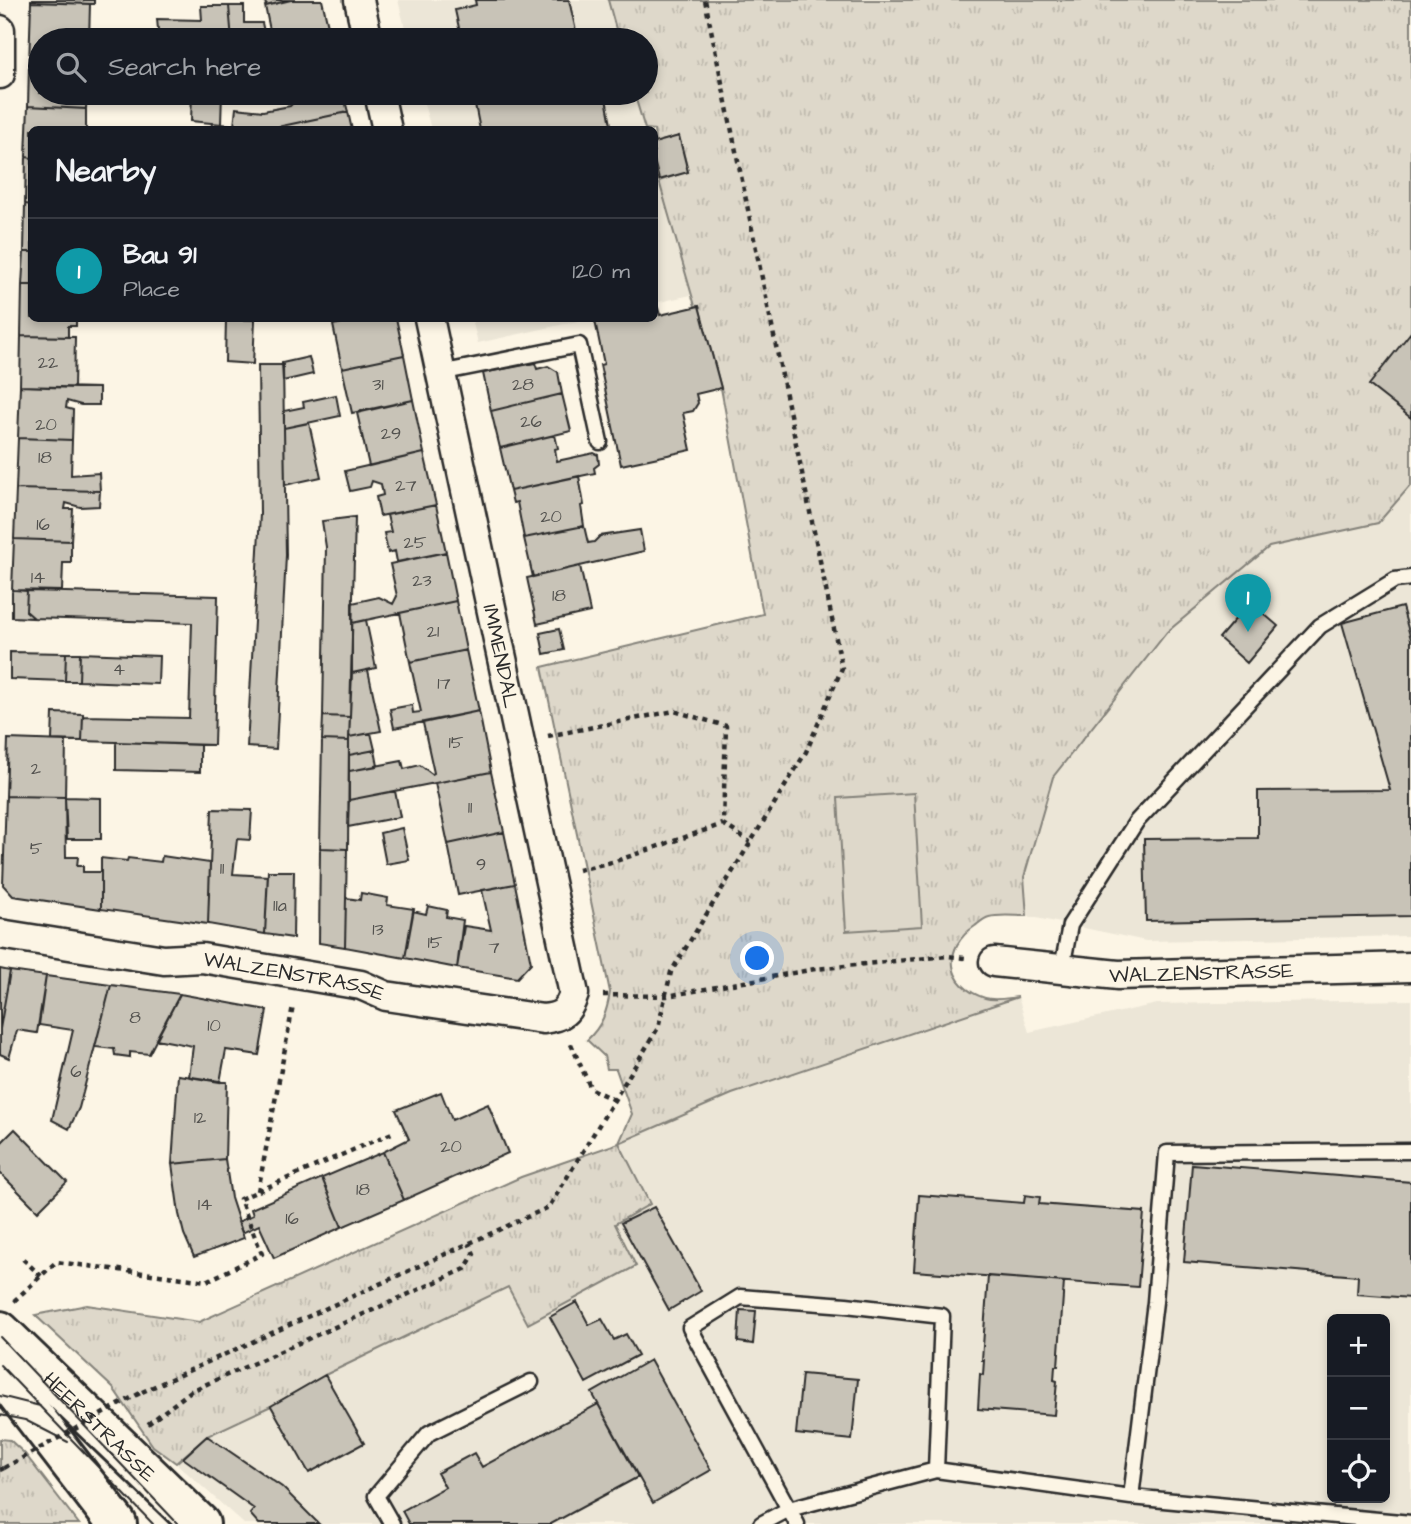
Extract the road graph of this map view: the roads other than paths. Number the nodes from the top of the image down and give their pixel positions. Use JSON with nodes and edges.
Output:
{"nodes":[{"id":1,"x":359,"y":0,"type":"edge"},
{"id":2,"x":365,"y":28,"type":"edge"},
{"id":3,"x":0,"y":30,"type":"edge"},
{"id":4,"x":0,"y":74,"type":"edge"},
{"id":5,"x":382,"y":105,"type":"edge"},
{"id":6,"x":386,"y":126,"type":"edge"},
{"id":7,"x":430,"y":322,"type":"edge"},
{"id":8,"x":440,"y":373,"type":"junction"},
{"id":9,"x":600,"y":442,"type":"dead end"},
{"id":10,"x":1411,"y":578,"type":"edge"},
{"id":11,"x":0,"y":934,"type":"edge"},
{"id":12,"x":994,"y":962,"type":"road end"},
{"id":13,"x":1411,"y":967,"type":"edge"},
{"id":14,"x":1062,"y":968,"type":"junction"},
{"id":15,"x":559,"y":1018,"type":"joint"},
{"id":16,"x":1411,"y":1151,"type":"edge"},
{"id":17,"x":4,"y":1319,"type":"edge"},
{"id":18,"x":0,"y":1372,"type":"edge"},
{"id":19,"x":531,"y":1382,"type":"dead end"},
{"id":20,"x":936,"y":1470,"type":"junction"},
{"id":21,"x":1131,"y":1497,"type":"junction"},
{"id":22,"x":789,"y":1509,"type":"junction"},
{"id":23,"x":1411,"y":1523,"type":"edge"},
{"id":24,"x":117,"y":1524,"type":"edge"},
{"id":25,"x":200,"y":1524,"type":"edge"},
{"id":26,"x":392,"y":1524,"type":"edge"},
{"id":27,"x":761,"y":1524,"type":"edge"},
{"id":28,"x":797,"y":1524,"type":"edge"}],
"edges":[{"from":1,"to":2,"type":"street"},
{"from":3,"to":4,"type":"street"},
{"from":5,"to":6,"type":"street"},
{"from":7,"to":8,"type":"street","name":"IMMENDAL"},
{"from":8,"to":9,"type":"lane"},
{"from":8,"to":15,"type":"street","name":"IMMENDAL"},
{"from":10,"to":14,"type":"lane"},
{"from":11,"to":15,"type":"street","name":"WALZENSTRASSE"},
{"from":12,"to":14,"type":"street","name":"WALZENSTRASSE"},
{"from":13,"to":14,"type":"street","name":"WALZENSTRASSE"},
{"from":16,"to":21,"type":"lane"},
{"from":17,"to":25,"type":"street","name":"HEERSTRASSE"},
{"from":18,"to":24,"type":"street","name":"HEERSTRASSE"},
{"from":19,"to":26,"type":"lane"},
{"from":20,"to":21,"type":"lane"},
{"from":20,"to":22,"type":"lane"},
{"from":20,"to":22,"type":"lane"},
{"from":21,"to":23,"type":"lane"},
{"from":22,"to":27,"type":"lane"},
{"from":22,"to":28,"type":"lane"}]}
